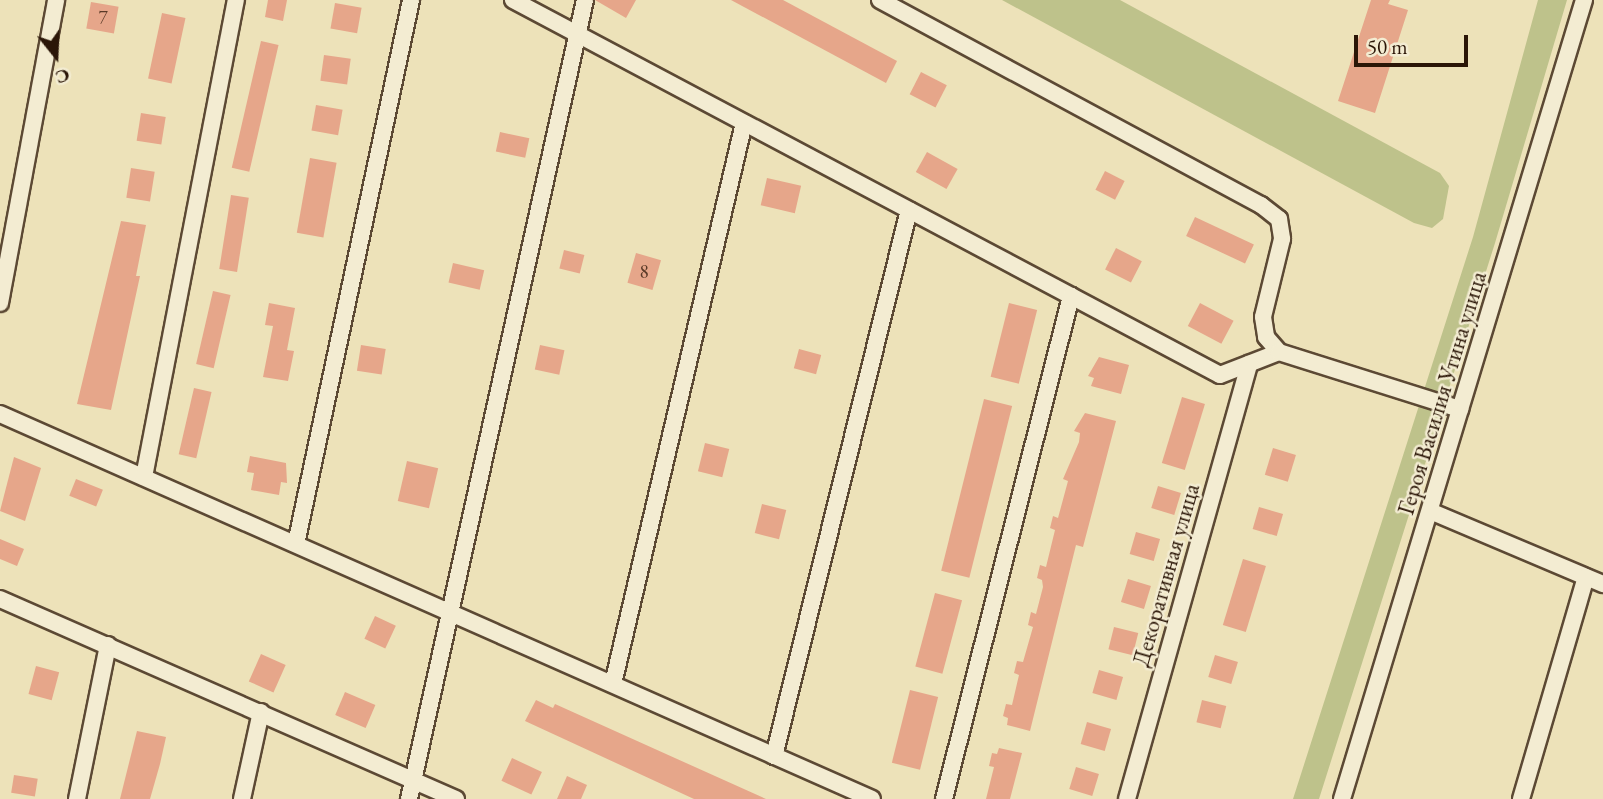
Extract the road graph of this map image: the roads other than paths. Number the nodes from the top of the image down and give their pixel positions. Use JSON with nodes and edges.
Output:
{"nodes":[{"id":1,"x":56,"y":0,"type":"edge"},
{"id":2,"x":236,"y":0,"type":"edge"},
{"id":3,"x":411,"y":0,"type":"edge"},
{"id":4,"x":513,"y":0,"type":"edge"},
{"id":5,"x":585,"y":0,"type":"edge"},
{"id":6,"x":880,"y":0,"type":"edge"},
{"id":7,"x":1584,"y":0,"type":"edge"},
{"id":8,"x":578,"y":34,"type":"junction"},
{"id":9,"x":744,"y":123,"type":"junction"},
{"id":10,"x":909,"y":210,"type":"junction"},
{"id":11,"x":1071,"y":296,"type":"junction"},
{"id":12,"x":0,"y":303,"type":"edge"},
{"id":13,"x":1279,"y":352,"type":"junction"},
{"id":14,"x":1249,"y":364,"type":"junction"},
{"id":15,"x":1460,"y":409,"type":"junction"},
{"id":16,"x":0,"y":414,"type":"edge"},
{"id":17,"x":144,"y":477,"type":"junction"},
{"id":18,"x":1430,"y":511,"type":"junction"},
{"id":19,"x":296,"y":544,"type":"junction"},
{"id":20,"x":1586,"y":577,"type":"junction"},
{"id":21,"x":1603,"y":584,"type":"edge"},
{"id":22,"x":0,"y":599,"type":"edge"},
{"id":23,"x":452,"y":613,"type":"junction"},
{"id":24,"x":108,"y":645,"type":"junction"},
{"id":25,"x":613,"y":684,"type":"junction"},
{"id":26,"x":261,"y":712,"type":"junction"},
{"id":27,"x":774,"y":756,"type":"junction"},
{"id":28,"x":413,"y":779,"type":"junction"},
{"id":29,"x":77,"y":799,"type":"edge"},
{"id":30,"x":242,"y":799,"type":"edge"},
{"id":31,"x":409,"y":799,"type":"edge"},
{"id":32,"x":456,"y":799,"type":"edge"},
{"id":33,"x":872,"y":799,"type":"edge"},
{"id":34,"x":944,"y":799,"type":"edge"},
{"id":35,"x":1127,"y":799,"type":"edge"},
{"id":36,"x":1342,"y":799,"type":"edge"},
{"id":37,"x":1521,"y":799,"type":"edge"}],
"edges":[{"from":1,"to":12,"type":"street"},
{"from":2,"to":17,"type":"street"},
{"from":3,"to":19,"type":"street"},
{"from":4,"to":8,"type":"street"},
{"from":5,"to":8,"type":"street"},
{"from":6,"to":13,"type":"street"},
{"from":7,"to":15,"type":"street","name":"Героя Василия Утина улица"},
{"from":8,"to":9,"type":"street"},
{"from":8,"to":23,"type":"street"},
{"from":9,"to":10,"type":"street"},
{"from":9,"to":25,"type":"street"},
{"from":10,"to":11,"type":"street"},
{"from":10,"to":27,"type":"street"},
{"from":11,"to":14,"type":"street"},
{"from":11,"to":34,"type":"street"},
{"from":13,"to":14,"type":"street"},
{"from":13,"to":15,"type":"street"},
{"from":14,"to":35,"type":"street","name":"Декоративная улица"},
{"from":15,"to":18,"type":"street","name":"Героя Василия Утина улица"},
{"from":16,"to":17,"type":"street"},
{"from":17,"to":19,"type":"street"},
{"from":18,"to":20,"type":"street"},
{"from":18,"to":36,"type":"street","name":"Героя Василия Утина улица"},
{"from":19,"to":23,"type":"street"},
{"from":20,"to":21,"type":"street"},
{"from":20,"to":37,"type":"street"},
{"from":22,"to":24,"type":"street"},
{"from":23,"to":25,"type":"street"},
{"from":23,"to":28,"type":"street"},
{"from":24,"to":26,"type":"street"},
{"from":24,"to":29,"type":"street"},
{"from":25,"to":27,"type":"street"},
{"from":26,"to":28,"type":"street"},
{"from":26,"to":30,"type":"street"},
{"from":27,"to":33,"type":"street"},
{"from":28,"to":31,"type":"street"},
{"from":28,"to":32,"type":"street"}]}
